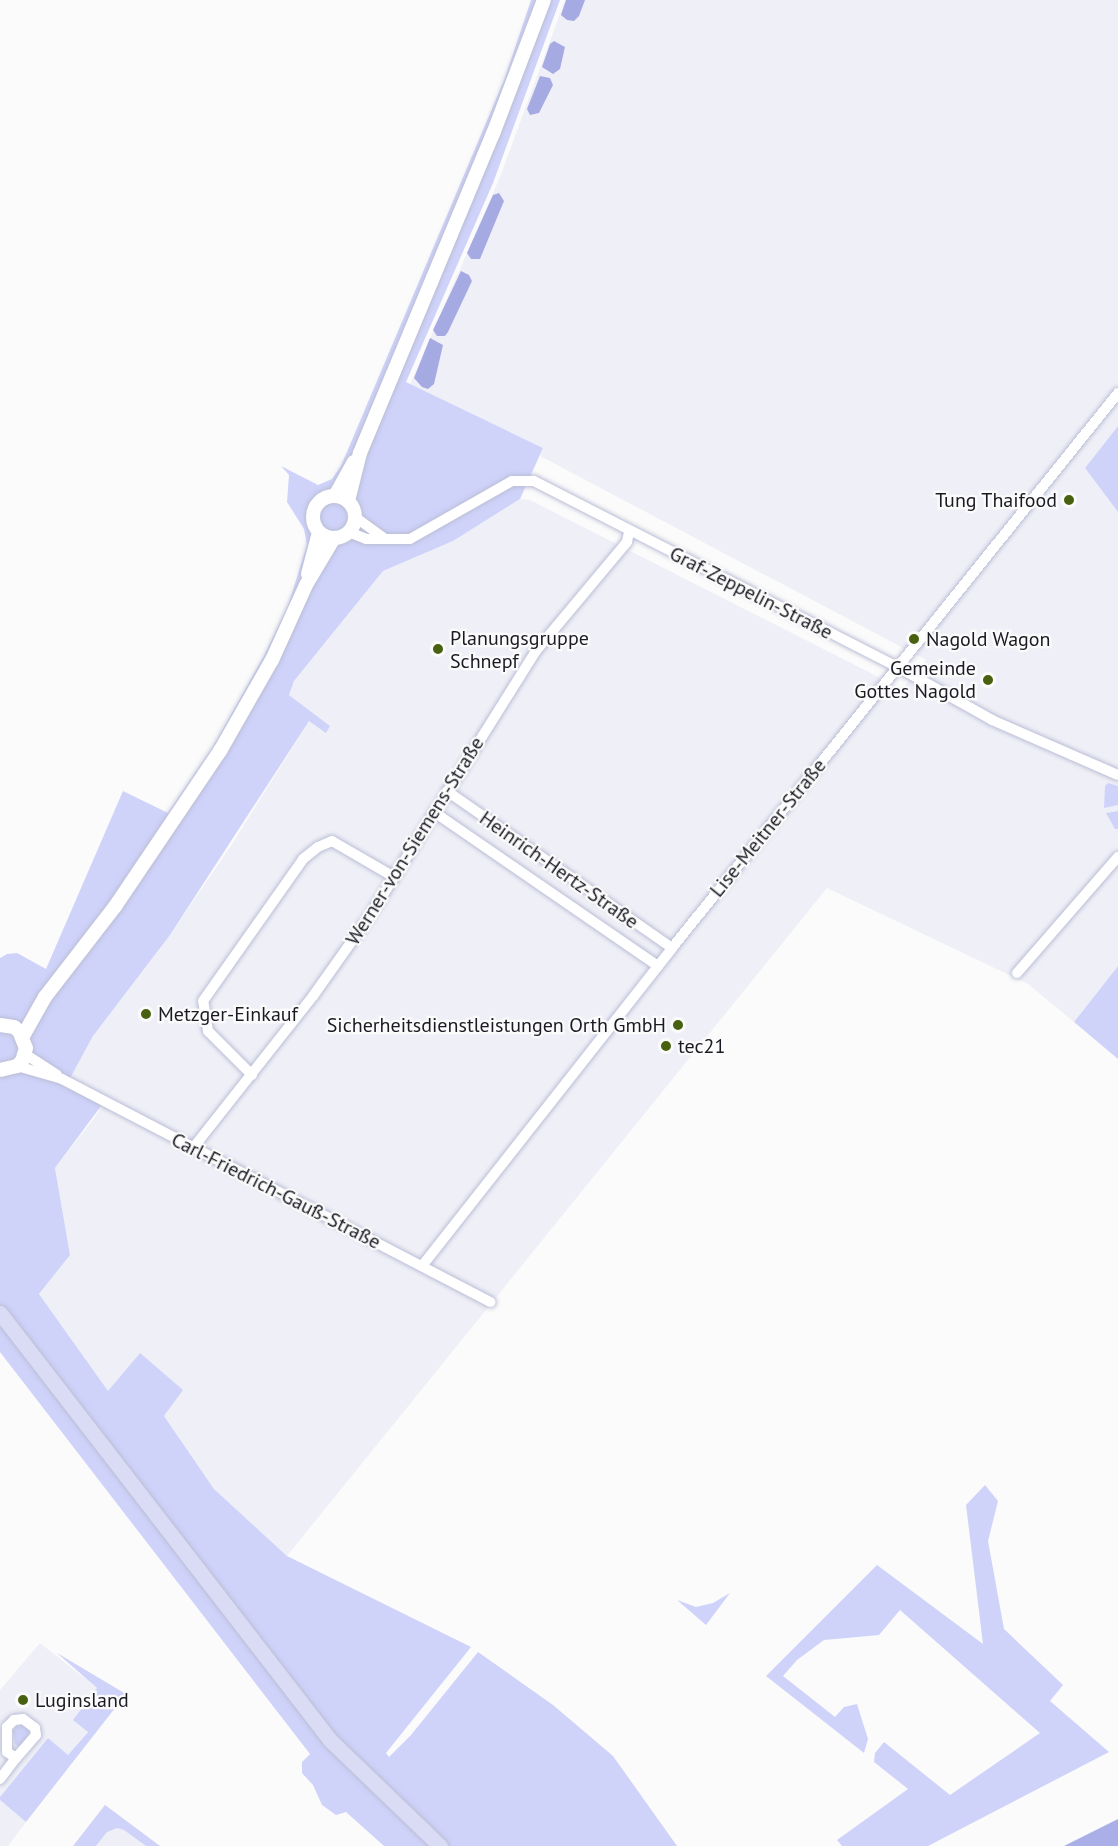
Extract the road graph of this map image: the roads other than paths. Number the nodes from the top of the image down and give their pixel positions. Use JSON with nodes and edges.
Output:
{"nodes":[{"id":1,"x":544,"y":0,"type":"edge"},
{"id":2,"x":1118,"y":393,"type":"edge"},
{"id":3,"x":341,"y":499,"type":"junction"},
{"id":4,"x":355,"y":517,"type":"junction"},
{"id":5,"x":319,"y":532,"type":"junction"},
{"id":6,"x":349,"y":532,"type":"junction"},
{"id":7,"x":629,"y":532,"type":"junction"},
{"id":8,"x":334,"y":538,"type":"junction"},
{"id":9,"x":385,"y":540,"type":"junction"},
{"id":10,"x":306,"y":585,"type":"junction"},
{"id":11,"x":898,"y":667,"type":"junction"},
{"id":12,"x":1118,"y":775,"type":"edge"},
{"id":13,"x":447,"y":791,"type":"junction"},
{"id":14,"x":434,"y":812,"type":"junction"},
{"id":15,"x":1118,"y":857,"type":"edge"},
{"id":16,"x":394,"y":877,"type":"junction"},
{"id":17,"x":672,"y":948,"type":"junction"},
{"id":18,"x":658,"y":966,"type":"junction"},
{"id":19,"x":1017,"y":973,"type":"dead end"},
{"id":20,"x":12,"y":1030,"type":"edge"},
{"id":21,"x":25,"y":1054,"type":"junction"},
{"id":22,"x":16,"y":1066,"type":"junction"},
{"id":23,"x":0,"y":1070,"type":"edge"},
{"id":24,"x":252,"y":1075,"type":"junction"},
{"id":25,"x":62,"y":1079,"type":"junction"},
{"id":26,"x":194,"y":1148,"type":"junction"},
{"id":27,"x":422,"y":1266,"type":"junction"},
{"id":28,"x":490,"y":1302,"type":"dead end"},
{"id":29,"x":0,"y":1313,"type":"edge"},
{"id":30,"x":16,"y":1758,"type":"dead end"},
{"id":31,"x":0,"y":1779,"type":"edge"},
{"id":32,"x":440,"y":1846,"type":"edge"}],
"edges":[{"from":1,"to":3,"type":"street"},
{"from":2,"to":11,"type":"street","name":"Lise-Meitner-Straße"},
{"from":3,"to":4,"type":"street"},
{"from":3,"to":5,"type":"street"},
{"from":4,"to":6,"type":"street"},
{"from":4,"to":9,"type":"street"},
{"from":5,"to":8,"type":"street"},
{"from":5,"to":10,"type":"street"},
{"from":6,"to":8,"type":"street"},
{"from":6,"to":9,"type":"street","name":"Graf-Zeppelin-Straße"},
{"from":7,"to":9,"type":"street","name":"Graf-Zeppelin-Straße"},
{"from":7,"to":11,"type":"street","name":"Graf-Zeppelin-Straße"},
{"from":7,"to":13,"type":"street","name":"Werner-von-Siemens-Straße"},
{"from":8,"to":10,"type":"street"},
{"from":10,"to":20,"type":"street"},
{"from":11,"to":12,"type":"street","name":"Graf-Zeppelin-Straße"},
{"from":11,"to":17,"type":"street","name":"Lise-Meitner-Straße"},
{"from":13,"to":14,"type":"street","name":"Werner-von-Siemens-Straße"},
{"from":13,"to":17,"type":"street","name":"Heinrich-Hertz-Straße"},
{"from":14,"to":16,"type":"street","name":"Werner-von-Siemens-Straße"},
{"from":14,"to":18,"type":"street","name":"Heinrich-Hertz-Straße"},
{"from":15,"to":19,"type":"street"},
{"from":16,"to":24,"type":"street","name":"Werner-von-Siemens-Straße"},
{"from":16,"to":24,"type":"street"},
{"from":17,"to":18,"type":"street","name":"Lise-Meitner-Straße"},
{"from":18,"to":27,"type":"street","name":"Lise-Meitner-Straße"},
{"from":20,"to":21,"type":"street"},
{"from":21,"to":22,"type":"street"},
{"from":21,"to":25,"type":"street","name":"Carl-Friedrich-Gauß-Straße"},
{"from":22,"to":23,"type":"street"},
{"from":22,"to":25,"type":"street","name":"Carl-Friedrich-Gauß-Straße"},
{"from":24,"to":26,"type":"street","name":"Werner-von-Siemens-Straße"},
{"from":25,"to":26,"type":"street","name":"Carl-Friedrich-Gauß-Straße"},
{"from":26,"to":27,"type":"street","name":"Carl-Friedrich-Gauß-Straße"},
{"from":27,"to":28,"type":"street","name":"Carl-Friedrich-Gauß-Straße"},
{"from":29,"to":32,"type":"main road"},
{"from":30,"to":31,"type":"street"}]}
